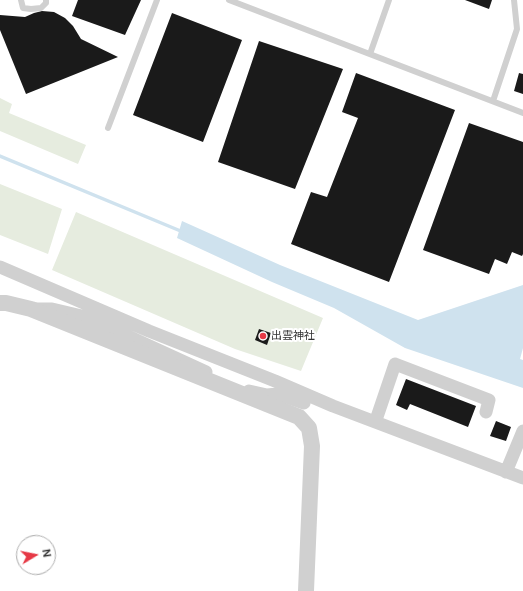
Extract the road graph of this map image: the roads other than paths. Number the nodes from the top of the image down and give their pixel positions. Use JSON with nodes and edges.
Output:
{"nodes":[{"id":1,"x":21,"y":0,"type":"edge"},
{"id":2,"x":46,"y":0,"type":"edge"},
{"id":3,"x":157,"y":0,"type":"edge"},
{"id":4,"x":229,"y":0,"type":"edge"},
{"id":5,"x":389,"y":0,"type":"edge"},
{"id":6,"x":514,"y":0,"type":"edge"},
{"id":7,"x":370,"y":54,"type":"junction"},
{"id":8,"x":492,"y":101,"type":"junction"},
{"id":9,"x":523,"y":113,"type":"edge"},
{"id":10,"x":108,"y":128,"type":"dead end"},
{"id":11,"x":0,"y":267,"type":"edge"},
{"id":12,"x":0,"y":303,"type":"edge"},
{"id":13,"x":31,"y":309,"type":"junction"},
{"id":14,"x":333,"y":406,"type":"junction"},
{"id":15,"x":486,"y":412,"type":"dead end"},
{"id":16,"x":377,"y":417,"type":"dead end"},
{"id":17,"x":523,"y":431,"type":"edge"},
{"id":18,"x":506,"y":472,"type":"junction"},
{"id":19,"x":523,"y":478,"type":"edge"},
{"id":20,"x":306,"y":591,"type":"edge"}],
"edges":[{"from":1,"to":2,"type":"lane"},
{"from":3,"to":10,"type":"lane"},
{"from":4,"to":7,"type":"lane"},
{"from":5,"to":7,"type":"lane"},
{"from":6,"to":8,"type":"lane"},
{"from":7,"to":8,"type":"lane"},
{"from":8,"to":9,"type":"lane"},
{"from":11,"to":14,"type":"street"},
{"from":12,"to":13,"type":"street"},
{"from":13,"to":14,"type":"street"},
{"from":13,"to":20,"type":"street"},
{"from":14,"to":18,"type":"street"},
{"from":15,"to":16,"type":"street"},
{"from":17,"to":18,"type":"street"},
{"from":18,"to":19,"type":"street"}]}
